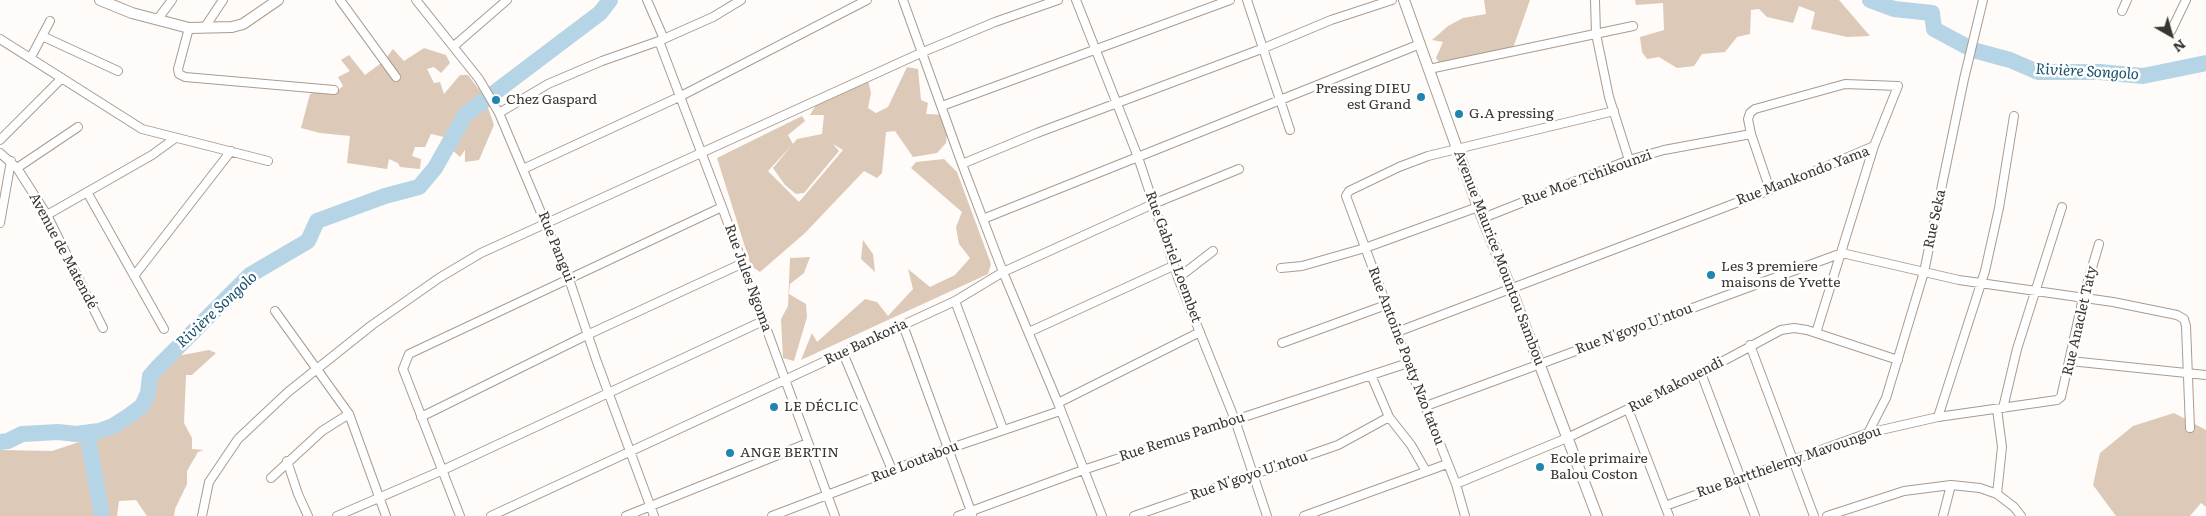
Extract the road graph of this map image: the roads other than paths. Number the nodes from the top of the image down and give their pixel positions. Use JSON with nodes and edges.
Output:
{"nodes":[{"id":1,"x":100,"y":0,"type":"edge"},
{"id":2,"x":172,"y":0,"type":"edge"},
{"id":3,"x":223,"y":0,"type":"edge"},
{"id":4,"x":278,"y":0,"type":"edge"},
{"id":5,"x":340,"y":0,"type":"edge"},
{"id":6,"x":416,"y":0,"type":"edge"},
{"id":7,"x":507,"y":0,"type":"edge"},
{"id":8,"x":647,"y":0,"type":"edge"},
{"id":9,"x":741,"y":0,"type":"edge"},
{"id":10,"x":867,"y":0,"type":"edge"},
{"id":11,"x":903,"y":0,"type":"edge"},
{"id":12,"x":1058,"y":0,"type":"edge"},
{"id":13,"x":1076,"y":0,"type":"edge"},
{"id":14,"x":1230,"y":0,"type":"edge"},
{"id":15,"x":1247,"y":0,"type":"edge"},
{"id":16,"x":1392,"y":0,"type":"edge"},
{"id":17,"x":1404,"y":0,"type":"edge"},
{"id":18,"x":1596,"y":0,"type":"edge"},
{"id":19,"x":1983,"y":0,"type":"edge"},
{"id":20,"x":2128,"y":0,"type":"edge"},
{"id":21,"x":2186,"y":0,"type":"edge"},
{"id":22,"x":2122,"y":11,"type":"dead end"},
{"id":23,"x":157,"y":20,"type":"junction"},
{"id":24,"x":50,"y":21,"type":"dead end"},
{"id":25,"x":1633,"y":26,"type":"dead end"},
{"id":26,"x":205,"y":27,"type":"junction"},
{"id":27,"x":189,"y":28,"type":"junction"},
{"id":28,"x":2171,"y":31,"type":"dead end"},
{"id":29,"x":1596,"y":34,"type":"junction"},
{"id":30,"x":42,"y":36,"type":"junction"},
{"id":31,"x":0,"y":39,"type":"edge"},
{"id":32,"x":661,"y":40,"type":"junction"},
{"id":33,"x":1420,"y":44,"type":"junction"},
{"id":34,"x":454,"y":46,"type":"junction"},
{"id":35,"x":1264,"y":48,"type":"junction"},
{"id":36,"x":1097,"y":50,"type":"junction"},
{"id":37,"x":923,"y":52,"type":"junction"},
{"id":38,"x":31,"y":57,"type":"junction"},
{"id":39,"x":1429,"y":69,"type":"junction"},
{"id":40,"x":118,"y":71,"type":"dead end"},
{"id":41,"x":396,"y":77,"type":"dead end"},
{"id":42,"x":62,"y":78,"type":"junction"},
{"id":43,"x":334,"y":90,"type":"dead end"},
{"id":44,"x":679,"y":97,"type":"junction"},
{"id":45,"x":1280,"y":99,"type":"junction"},
{"id":46,"x":1117,"y":103,"type":"junction"},
{"id":47,"x":942,"y":106,"type":"junction"},
{"id":48,"x":1614,"y":111,"type":"junction"},
{"id":49,"x":499,"y":113,"type":"junction"},
{"id":50,"x":2014,"y":116,"type":"dead end"},
{"id":51,"x":78,"y":127,"type":"dead end"},
{"id":52,"x":1290,"y":130,"type":"dead end"},
{"id":53,"x":1751,"y":134,"type":"junction"},
{"id":54,"x":174,"y":138,"type":"junction"},
{"id":55,"x":0,"y":140,"type":"edge"},
{"id":56,"x":1874,"y":146,"type":"junction"},
{"id":57,"x":1458,"y":150,"type":"junction"},
{"id":58,"x":231,"y":151,"type":"junction"},
{"id":59,"x":701,"y":152,"type":"junction"},
{"id":60,"x":0,"y":153,"type":"edge"},
{"id":61,"x":1138,"y":157,"type":"junction"},
{"id":62,"x":1629,"y":160,"type":"junction"},
{"id":63,"x":11,"y":161,"type":"junction"},
{"id":64,"x":268,"y":161,"type":"dead end"},
{"id":65,"x":962,"y":164,"type":"junction"},
{"id":66,"x":17,"y":168,"type":"junction"},
{"id":67,"x":523,"y":169,"type":"junction"},
{"id":68,"x":1239,"y":169,"type":"dead end"},
{"id":69,"x":1770,"y":190,"type":"junction"},
{"id":70,"x":87,"y":192,"type":"junction"},
{"id":71,"x":1153,"y":204,"type":"junction"},
{"id":72,"x":2062,"y":206,"type":"dead end"},
{"id":73,"x":722,"y":207,"type":"junction"},
{"id":74,"x":1478,"y":207,"type":"junction"},
{"id":75,"x":46,"y":215,"type":"junction"},
{"id":76,"x":1483,"y":218,"type":"junction"},
{"id":77,"x":983,"y":219,"type":"junction"},
{"id":78,"x":0,"y":223,"type":"edge"},
{"id":79,"x":546,"y":223,"type":"junction"},
{"id":80,"x":2099,"y":244,"type":"dead end"},
{"id":81,"x":1365,"y":248,"type":"junction"},
{"id":82,"x":1213,"y":251,"type":"dead end"},
{"id":83,"x":1842,"y":253,"type":"junction"},
{"id":84,"x":741,"y":264,"type":"junction"},
{"id":85,"x":1173,"y":266,"type":"junction"},
{"id":86,"x":1281,"y":268,"type":"dead end"},
{"id":87,"x":1003,"y":272,"type":"junction"},
{"id":88,"x":1924,"y":272,"type":"junction"},
{"id":89,"x":134,"y":276,"type":"junction"},
{"id":90,"x":1178,"y":278,"type":"junction"},
{"id":91,"x":569,"y":279,"type":"junction"},
{"id":92,"x":1981,"y":283,"type":"junction"},
{"id":93,"x":1511,"y":289,"type":"junction"},
{"id":94,"x":2035,"y":291,"type":"junction"},
{"id":95,"x":2082,"y":298,"type":"junction"},
{"id":96,"x":955,"y":300,"type":"junction"},
{"id":97,"x":1386,"y":304,"type":"junction"},
{"id":98,"x":275,"y":311,"type":"dead end"},
{"id":99,"x":763,"y":321,"type":"junction"},
{"id":100,"x":903,"y":325,"type":"junction"},
{"id":101,"x":103,"y":328,"type":"dead end"},
{"id":102,"x":164,"y":329,"type":"dead end"},
{"id":103,"x":1028,"y":332,"type":"junction"},
{"id":104,"x":1200,"y":332,"type":"junction"},
{"id":105,"x":1397,"y":332,"type":"junction"},
{"id":106,"x":1816,"y":333,"type":"junction"},
{"id":107,"x":587,"y":334,"type":"junction"},
{"id":108,"x":1282,"y":343,"type":"dead end"},
{"id":109,"x":1750,"y":345,"type":"junction"},
{"id":110,"x":843,"y":353,"type":"junction"},
{"id":111,"x":1898,"y":360,"type":"junction"},
{"id":112,"x":2070,"y":361,"type":"junction"},
{"id":113,"x":1408,"y":363,"type":"junction"},
{"id":114,"x":1539,"y":364,"type":"junction"},
{"id":115,"x":317,"y":370,"type":"junction"},
{"id":116,"x":1701,"y":373,"type":"junction"},
{"id":117,"x":2186,"y":374,"type":"junction"},
{"id":118,"x":1371,"y":375,"type":"junction"},
{"id":119,"x":2206,"y":375,"type":"edge"},
{"id":120,"x":784,"y":380,"type":"junction"},
{"id":121,"x":608,"y":393,"type":"junction"},
{"id":122,"x":2061,"y":397,"type":"joint"},
{"id":123,"x":1426,"y":406,"type":"junction"},
{"id":124,"x":1059,"y":407,"type":"junction"},
{"id":125,"x":2000,"y":408,"type":"junction"},
{"id":126,"x":1628,"y":409,"type":"junction"},
{"id":127,"x":349,"y":414,"type":"junction"},
{"id":128,"x":421,"y":417,"type":"junction"},
{"id":129,"x":1389,"y":417,"type":"junction"},
{"id":130,"x":1938,"y":417,"type":"junction"},
{"id":131,"x":1235,"y":420,"type":"junction"},
{"id":132,"x":2190,"y":428,"type":"dead end"},
{"id":133,"x":1003,"y":430,"type":"junction"},
{"id":134,"x":1868,"y":433,"type":"junction"},
{"id":135,"x":1567,"y":438,"type":"junction"},
{"id":136,"x":808,"y":443,"type":"junction"},
{"id":137,"x":948,"y":449,"type":"junction"},
{"id":138,"x":629,"y":452,"type":"junction"},
{"id":139,"x":1793,"y":459,"type":"junction"},
{"id":140,"x":287,"y":461,"type":"junction"},
{"id":141,"x":1448,"y":464,"type":"junction"},
{"id":142,"x":442,"y":470,"type":"junction"},
{"id":143,"x":892,"y":470,"type":"junction"},
{"id":144,"x":1083,"y":470,"type":"junction"},
{"id":145,"x":1426,"y":472,"type":"junction"},
{"id":146,"x":1252,"y":474,"type":"junction"},
{"id":147,"x":1742,"y":477,"type":"junction"},
{"id":148,"x":271,"y":478,"type":"dead end"},
{"id":149,"x":1456,"y":484,"type":"junction"},
{"id":150,"x":1951,"y":485,"type":"junction"},
{"id":151,"x":1997,"y":494,"type":"junction"},
{"id":152,"x":828,"y":495,"type":"junction"},
{"id":153,"x":380,"y":497,"type":"junction"},
{"id":154,"x":650,"y":506,"type":"junction"},
{"id":155,"x":1665,"y":506,"type":"junction"},
{"id":156,"x":972,"y":514,"type":"edge"},
{"id":157,"x":202,"y":516,"type":"edge"},
{"id":158,"x":308,"y":516,"type":"edge"},
{"id":159,"x":337,"y":516,"type":"edge"},
{"id":160,"x":386,"y":516,"type":"edge"},
{"id":161,"x":460,"y":516,"type":"edge"},
{"id":162,"x":492,"y":516,"type":"edge"},
{"id":163,"x":626,"y":516,"type":"edge"},
{"id":164,"x":654,"y":516,"type":"edge"},
{"id":165,"x":772,"y":516,"type":"edge"},
{"id":166,"x":835,"y":516,"type":"edge"},
{"id":167,"x":958,"y":516,"type":"edge"},
{"id":168,"x":1102,"y":516,"type":"edge"},
{"id":169,"x":1134,"y":516,"type":"edge"},
{"id":170,"x":1267,"y":516,"type":"edge"},
{"id":171,"x":1304,"y":516,"type":"edge"},
{"id":172,"x":1466,"y":516,"type":"edge"},
{"id":173,"x":1597,"y":516,"type":"edge"},
{"id":174,"x":1669,"y":516,"type":"edge"},
{"id":175,"x":1755,"y":516,"type":"edge"},
{"id":176,"x":1814,"y":516,"type":"edge"},
{"id":177,"x":1827,"y":516,"type":"edge"},
{"id":178,"x":1943,"y":516,"type":"edge"},
{"id":179,"x":2022,"y":516,"type":"edge"}],
"edges":[{"from":1,"to":23,"type":"street"},
{"from":2,"to":23,"type":"street"},
{"from":3,"to":26,"type":"street"},
{"from":4,"to":26,"type":"street"},
{"from":5,"to":41,"type":"street"},
{"from":6,"to":34,"type":"street","name":"Rue Pangui"},
{"from":7,"to":34,"type":"street"},
{"from":8,"to":32,"type":"street","name":"Rue Jules Ngoma"},
{"from":9,"to":32,"type":"street"},
{"from":10,"to":44,"type":"street"},
{"from":11,"to":37,"type":"street"},
{"from":12,"to":37,"type":"street"},
{"from":13,"to":36,"type":"street","name":"Rue Gabriel Loembet"},
{"from":14,"to":36,"type":"street"},
{"from":15,"to":35,"type":"street"},
{"from":16,"to":35,"type":"street"},
{"from":17,"to":33,"type":"street","name":"Avenue Maurice Mountou Sambou"},
{"from":18,"to":29,"type":"street"},
{"from":19,"to":88,"type":"street","name":"Rue Seka"},
{"from":20,"to":22,"type":"street"},
{"from":21,"to":28,"type":"street"},
{"from":23,"to":27,"type":"street"},
{"from":24,"to":30,"type":"street"},
{"from":25,"to":29,"type":"street"},
{"from":26,"to":27,"type":"street"},
{"from":27,"to":43,"type":"street"},
{"from":29,"to":39,"type":"street"},
{"from":29,"to":48,"type":"street"},
{"from":30,"to":38,"type":"street"},
{"from":30,"to":40,"type":"street"},
{"from":31,"to":38,"type":"street"},
{"from":32,"to":44,"type":"street","name":"Rue Jules Ngoma"},
{"from":32,"to":49,"type":"street"},
{"from":33,"to":39,"type":"street","name":"Avenue Maurice Mountou Sambou"},
{"from":33,"to":45,"type":"street"},
{"from":34,"to":49,"type":"street","name":"Rue Pangui"},
{"from":35,"to":45,"type":"street"},
{"from":35,"to":46,"type":"street"},
{"from":36,"to":46,"type":"street","name":"Rue Gabriel Loembet"},
{"from":36,"to":47,"type":"street"},
{"from":37,"to":47,"type":"street"},
{"from":37,"to":59,"type":"street"},
{"from":38,"to":42,"type":"street"},
{"from":39,"to":57,"type":"street","name":"Avenue Maurice Mountou Sambou"},
{"from":42,"to":54,"type":"street"},
{"from":42,"to":55,"type":"street"},
{"from":44,"to":59,"type":"street","name":"Rue Jules Ngoma"},
{"from":44,"to":67,"type":"street"},
{"from":45,"to":52,"type":"street"},
{"from":45,"to":61,"type":"street"},
{"from":46,"to":61,"type":"street","name":"Rue Gabriel Loembet"},
{"from":46,"to":65,"type":"street"},
{"from":47,"to":65,"type":"street"},
{"from":48,"to":57,"type":"street"},
{"from":48,"to":62,"type":"street"},
{"from":49,"to":67,"type":"street","name":"Rue Pangui"},
{"from":50,"to":92,"type":"street"},
{"from":51,"to":66,"type":"street"},
{"from":53,"to":56,"type":"street"},
{"from":53,"to":62,"type":"street","name":"Rue Moe Tchikounzi"},
{"from":53,"to":69,"type":"street"},
{"from":54,"to":58,"type":"street"},
{"from":54,"to":70,"type":"street"},
{"from":56,"to":69,"type":"street","name":"Rue Mankondo Yama"},
{"from":56,"to":83,"type":"street","name":"Rue Mankondo Yama"},
{"from":57,"to":74,"type":"street","name":"Avenue Maurice Mountou Sambou"},
{"from":57,"to":81,"type":"street","name":"Rue Antoine Poaty Nzo tatou"},
{"from":58,"to":64,"type":"street"},
{"from":58,"to":89,"type":"street"},
{"from":59,"to":73,"type":"street","name":"Rue Jules Ngoma"},
{"from":59,"to":79,"type":"street"},
{"from":60,"to":63,"type":"street","name":"Avenue de Matendé"},
{"from":61,"to":71,"type":"street","name":"Rue Gabriel Loembet"},
{"from":61,"to":77,"type":"street"},
{"from":62,"to":76,"type":"street","name":"Rue Moe Tchikounzi"},
{"from":63,"to":66,"type":"street","name":"Avenue de Matendé"},
{"from":63,"to":78,"type":"street"},
{"from":65,"to":77,"type":"street"},
{"from":66,"to":75,"type":"street","name":"Avenue de Matendé"},
{"from":67,"to":79,"type":"street","name":"Rue Pangui"},
{"from":68,"to":71,"type":"street","name":"Rue Bankoria"},
{"from":69,"to":93,"type":"street","name":"Rue Mankondo Yama"},
{"from":70,"to":75,"type":"street"},
{"from":70,"to":89,"type":"street"},
{"from":71,"to":85,"type":"street","name":"Rue Gabriel Loembet"},
{"from":71,"to":87,"type":"street","name":"Rue Bankoria"},
{"from":72,"to":94,"type":"street"},
{"from":73,"to":84,"type":"street","name":"Rue Jules Ngoma"},
{"from":73,"to":91,"type":"street"},
{"from":74,"to":76,"type":"street","name":"Avenue Maurice Mountou Sambou"},
{"from":74,"to":81,"type":"street"},
{"from":75,"to":101,"type":"street","name":"Avenue de Matendé"},
{"from":76,"to":93,"type":"street","name":"Avenue Maurice Mountou Sambou"},
{"from":77,"to":87,"type":"street"},
{"from":79,"to":91,"type":"street","name":"Rue Pangui"},
{"from":79,"to":115,"type":"street"},
{"from":80,"to":95,"type":"street","name":"Rue Anaclet Taty"},
{"from":81,"to":86,"type":"street"},
{"from":81,"to":97,"type":"street","name":"Rue Antoine Poaty Nzo tatou"},
{"from":82,"to":90,"type":"street"},
{"from":83,"to":88,"type":"street"},
{"from":83,"to":106,"type":"street","name":"Rue Mankondo Yama"},
{"from":83,"to":114,"type":"street","name":"Rue N'goyo U'ntou"},
{"from":84,"to":99,"type":"street","name":"Rue Jules Ngoma"},
{"from":84,"to":107,"type":"street"},
{"from":85,"to":90,"type":"street","name":"Rue Gabriel Loembet"},
{"from":85,"to":103,"type":"street"},
{"from":87,"to":96,"type":"street","name":"Rue Bankoria"},
{"from":87,"to":103,"type":"street"},
{"from":88,"to":92,"type":"street"},
{"from":88,"to":111,"type":"street","name":"Rue Seka"},
{"from":89,"to":102,"type":"street"},
{"from":90,"to":104,"type":"street","name":"Rue Gabriel Loembet"},
{"from":91,"to":107,"type":"street","name":"Rue Pangui"},
{"from":91,"to":128,"type":"street"},
{"from":92,"to":94,"type":"street"},
{"from":92,"to":130,"type":"street"},
{"from":93,"to":105,"type":"street","name":"Rue Mankondo Yama"},
{"from":93,"to":114,"type":"street","name":"Avenue Maurice Mountou Sambou"},
{"from":94,"to":95,"type":"street"},
{"from":94,"to":125,"type":"street"},
{"from":95,"to":112,"type":"street","name":"Rue Anaclet Taty"},
{"from":95,"to":117,"type":"street"},
{"from":96,"to":100,"type":"street","name":"Rue Bankoria"},
{"from":96,"to":133,"type":"street"},
{"from":97,"to":105,"type":"street","name":"Rue Antoine Poaty Nzo tatou"},
{"from":97,"to":108,"type":"street"},
{"from":98,"to":115,"type":"street"},
{"from":99,"to":120,"type":"street","name":"Rue Jules Ngoma"},
{"from":99,"to":121,"type":"street"},
{"from":100,"to":110,"type":"street","name":"Rue Bankoria"},
{"from":100,"to":137,"type":"street"},
{"from":103,"to":124,"type":"street"},
{"from":104,"to":124,"type":"street","name":"Rue Loutabou"},
{"from":104,"to":131,"type":"street","name":"Rue Gabriel Loembet"},
{"from":105,"to":113,"type":"street","name":"Rue Antoine Poaty Nzo tatou"},
{"from":106,"to":109,"type":"street","name":"Rue Makouendi"},
{"from":106,"to":111,"type":"street","name":"Rue Makouendi"},
{"from":107,"to":121,"type":"street","name":"Rue Pangui"},
{"from":107,"to":128,"type":"street"},
{"from":109,"to":116,"type":"street","name":"Rue Makouendi"},
{"from":109,"to":139,"type":"street"},
{"from":110,"to":120,"type":"street","name":"Rue Bankoria"},
{"from":110,"to":143,"type":"street"},
{"from":111,"to":134,"type":"street","name":"Rue Seka"},
{"from":112,"to":117,"type":"street"},
{"from":112,"to":122,"type":"street","name":"Rue Anaclet Taty"},
{"from":113,"to":118,"type":"street","name":"Rue Remus Pambou"},
{"from":113,"to":123,"type":"street","name":"Rue Antoine Poaty Nzo tatou"},
{"from":114,"to":123,"type":"street","name":"Rue N'goyo U'ntou"},
{"from":114,"to":135,"type":"street","name":"Avenue Maurice Mountou Sambou"},
{"from":115,"to":127,"type":"street"},
{"from":115,"to":157,"type":"street"},
{"from":116,"to":126,"type":"street","name":"Rue Makouendi"},
{"from":116,"to":147,"type":"street"},
{"from":117,"to":119,"type":"street"},
{"from":117,"to":132,"type":"street"},
{"from":118,"to":129,"type":"street"},
{"from":118,"to":131,"type":"street","name":"Rue Remus Pambou"},
{"from":120,"to":136,"type":"street","name":"Rue Jules Ngoma"},
{"from":120,"to":138,"type":"street","name":"Rue Bankoria"},
{"from":121,"to":138,"type":"street","name":"Rue Pangui"},
{"from":121,"to":142,"type":"street"},
{"from":122,"to":125,"type":"street","name":"Rue Bartthelemy Mavoungou"},
{"from":123,"to":141,"type":"street","name":"Rue Antoine Poaty Nzo tatou"},
{"from":124,"to":133,"type":"street","name":"Rue Loutabou"},
{"from":124,"to":144,"type":"street"},
{"from":125,"to":130,"type":"street","name":"Rue Bartthelemy Mavoungou"},
{"from":125,"to":151,"type":"street"},
{"from":126,"to":135,"type":"street","name":"Rue Makouendi"},
{"from":126,"to":155,"type":"street"},
{"from":127,"to":140,"type":"street"},
{"from":127,"to":153,"type":"street"},
{"from":128,"to":142,"type":"street"},
{"from":129,"to":145,"type":"street"},
{"from":129,"to":146,"type":"street","name":"Rue N'goyo U'ntou"},
{"from":130,"to":134,"type":"street","name":"Rue Bartthelemy Mavoungou"},
{"from":131,"to":144,"type":"street","name":"Rue Remus Pambou"},
{"from":131,"to":146,"type":"street","name":"Rue Gabriel Loembet"},
{"from":133,"to":137,"type":"street","name":"Rue Loutabou"},
{"from":134,"to":139,"type":"street","name":"Rue Bartthelemy Mavoungou"},
{"from":135,"to":149,"type":"street","name":"Rue Makouendi"},
{"from":135,"to":173,"type":"street","name":"Avenue Maurice Mountou Sambou"},
{"from":136,"to":152,"type":"street","name":"Rue Jules Ngoma"},
{"from":136,"to":154,"type":"street"},
{"from":137,"to":143,"type":"street","name":"Rue Loutabou"},
{"from":137,"to":156,"type":"street"},
{"from":138,"to":154,"type":"street","name":"Rue Pangui"},
{"from":138,"to":162,"type":"street","name":"Rue Bankoria"},
{"from":139,"to":147,"type":"street","name":"Rue Bartthelemy Mavoungou"},
{"from":139,"to":176,"type":"street"},
{"from":140,"to":148,"type":"street"},
{"from":140,"to":158,"type":"street"},
{"from":141,"to":145,"type":"street"},
{"from":141,"to":149,"type":"street","name":"Rue Antoine Poaty Nzo tatou"},
{"from":142,"to":153,"type":"street"},
{"from":142,"to":161,"type":"street"},
{"from":143,"to":152,"type":"street","name":"Rue Loutabou"},
{"from":144,"to":156,"type":"street","name":"Rue Remus Pambou"},
{"from":144,"to":168,"type":"street"},
{"from":145,"to":171,"type":"street"},
{"from":146,"to":169,"type":"street","name":"Rue N'goyo U'ntou"},
{"from":146,"to":170,"type":"street","name":"Rue Gabriel Loembet"},
{"from":147,"to":155,"type":"street","name":"Rue Bartthelemy Mavoungou"},
{"from":147,"to":175,"type":"street"},
{"from":149,"to":172,"type":"street","name":"Rue Antoine Poaty Nzo tatou"},
{"from":150,"to":151,"type":"street"},
{"from":150,"to":177,"type":"street"},
{"from":150,"to":178,"type":"street"},
{"from":151,"to":179,"type":"street"},
{"from":152,"to":165,"type":"street","name":"Rue Loutabou"},
{"from":152,"to":166,"type":"street","name":"Rue Jules Ngoma"},
{"from":153,"to":159,"type":"street"},
{"from":153,"to":160,"type":"street"},
{"from":154,"to":163,"type":"street"},
{"from":154,"to":164,"type":"street","name":"Rue Pangui"},
{"from":155,"to":174,"type":"street"},
{"from":156,"to":167,"type":"street","name":"Rue Remus Pambou"}]}
